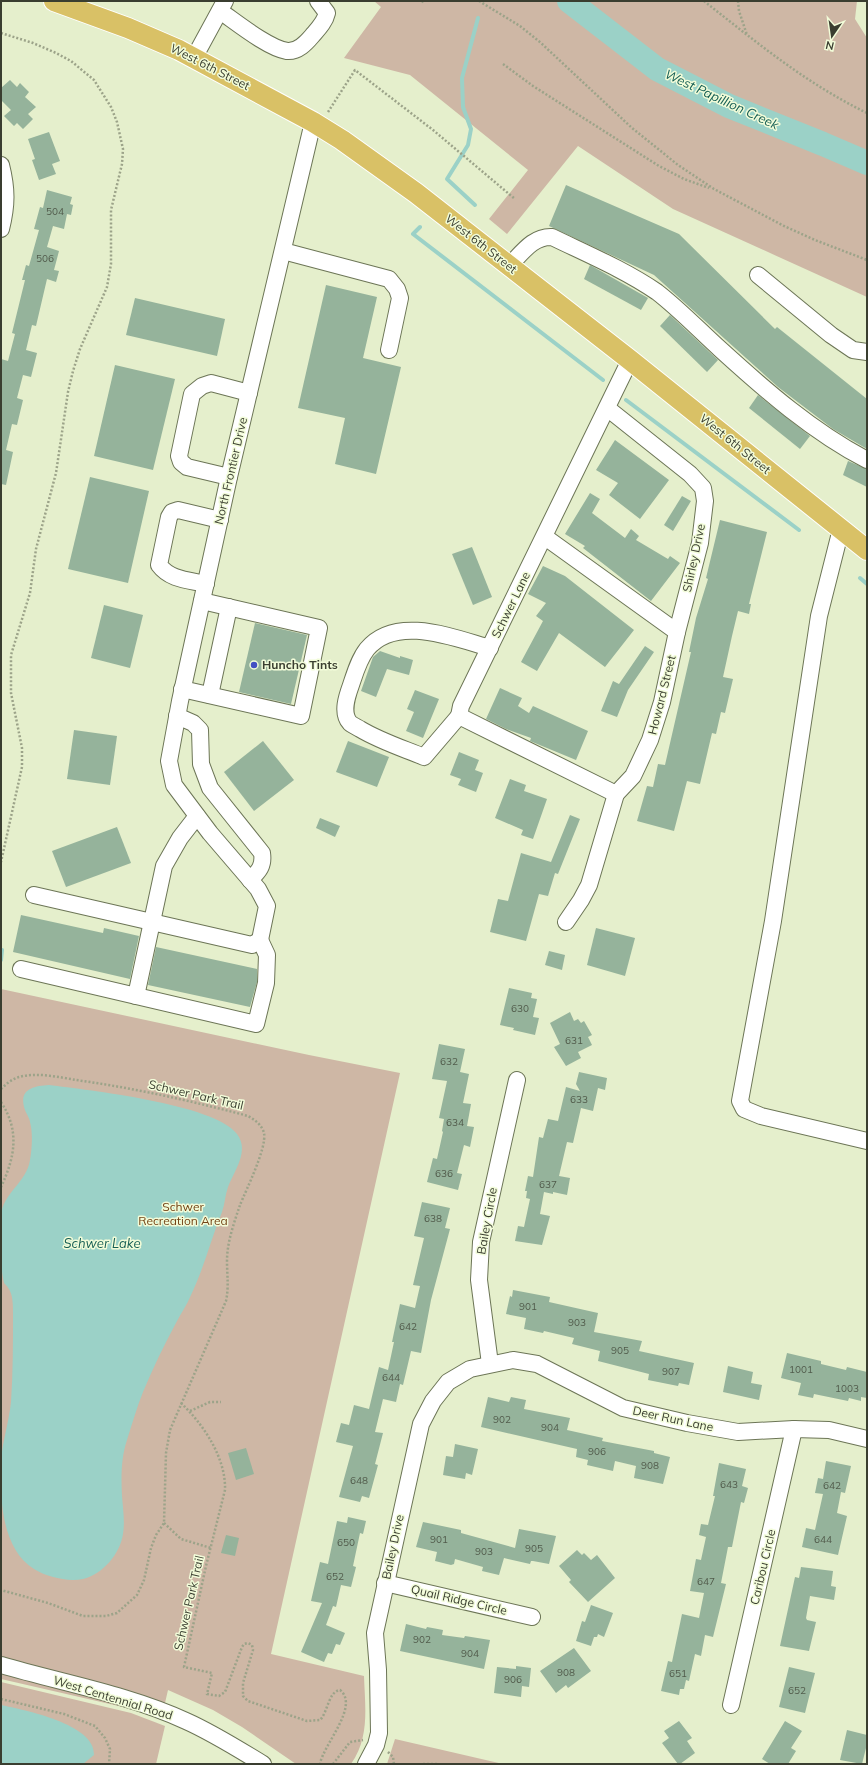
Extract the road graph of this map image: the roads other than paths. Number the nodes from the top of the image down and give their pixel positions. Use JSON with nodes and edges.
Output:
{"nodes":[{"id":1,"x":54,"y":1,"type":"edge"},
{"id":2,"x":318,"y":1,"type":"edge"},
{"id":3,"x":222,"y":6,"type":"edge"},
{"id":4,"x":194,"y":58,"type":"junction"},
{"id":5,"x":316,"y":124,"type":"junction"},
{"id":6,"x":1,"y":165,"type":"edge"},
{"id":7,"x":1,"y":229,"type":"edge"},
{"id":8,"x":283,"y":251,"type":"junction"},
{"id":9,"x":509,"y":266,"type":"junction"},
{"id":10,"x":758,"y":275,"type":"dead end"},
{"id":11,"x":389,"y":350,"type":"dead end"},
{"id":12,"x":867,"y":352,"type":"edge"},
{"id":13,"x":630,"y":360,"type":"junction"},
{"id":14,"x":249,"y":393,"type":"junction"},
{"id":15,"x":607,"y":408,"type":"junction"},
{"id":16,"x":867,"y":460,"type":"edge"},
{"id":17,"x":229,"y":477,"type":"junction"},
{"id":18,"x":220,"y":520,"type":"junction"},
{"id":19,"x":841,"y":529,"type":"junction"},
{"id":20,"x":545,"y":538,"type":"junction"},
{"id":21,"x":867,"y":550,"type":"edge"},
{"id":22,"x":206,"y":584,"type":"junction"},
{"id":23,"x":202,"y":601,"type":"junction"},
{"id":24,"x":229,"y":607,"type":"junction"},
{"id":25,"x":677,"y":632,"type":"junction"},
{"id":26,"x":490,"y":648,"type":"junction"},
{"id":27,"x":182,"y":689,"type":"junction"},
{"id":28,"x":210,"y":695,"type":"junction"},
{"id":29,"x":177,"y":716,"type":"junction"},
{"id":30,"x":459,"y":716,"type":"junction"},
{"id":31,"x":616,"y":794,"type":"junction"},
{"id":32,"x":197,"y":816,"type":"junction"},
{"id":33,"x":250,"y":880,"type":"junction"},
{"id":34,"x":34,"y":895,"type":"dead end"},
{"id":35,"x":152,"y":922,"type":"junction"},
{"id":36,"x":566,"y":922,"type":"dead end"},
{"id":37,"x":260,"y":940,"type":"junction"},
{"id":38,"x":21,"y":969,"type":"dead end"},
{"id":39,"x":136,"y":996,"type":"junction"},
{"id":40,"x":517,"y":1080,"type":"dead end"},
{"id":41,"x":867,"y":1142,"type":"edge"},
{"id":42,"x":490,"y":1364,"type":"junction"},
{"id":43,"x":794,"y":1429,"type":"junction"},
{"id":44,"x":867,"y":1439,"type":"edge"},
{"id":45,"x":385,"y":1583,"type":"junction"},
{"id":46,"x":532,"y":1617,"type":"dead end"},
{"id":47,"x":1,"y":1665,"type":"edge"},
{"id":48,"x":731,"y":1705,"type":"dead end"},
{"id":49,"x":263,"y":1764,"type":"edge"},
{"id":50,"x":366,"y":1764,"type":"edge"}],
"edges":[{"from":1,"to":4,"type":"main road","name":"West 6th Street"},
{"from":2,"to":3,"type":"street"},
{"from":3,"to":4,"type":"street"},
{"from":4,"to":5,"type":"main road","name":"West 6th Street"},
{"from":5,"to":8,"type":"street","name":"North Frontier Drive"},
{"from":5,"to":9,"type":"main road","name":"West 6th Street"},
{"from":6,"to":7,"type":"street"},
{"from":8,"to":11,"type":"street"},
{"from":8,"to":14,"type":"street","name":"North Frontier Drive"},
{"from":9,"to":13,"type":"main road","name":"West 6th Street"},
{"from":9,"to":16,"type":"street"},
{"from":10,"to":12,"type":"street"},
{"from":13,"to":15,"type":"street","name":"Schwer Lane"},
{"from":13,"to":19,"type":"main road","name":"West 6th Street"},
{"from":14,"to":17,"type":"street","name":"North Frontier Drive"},
{"from":14,"to":17,"type":"street"},
{"from":15,"to":20,"type":"street","name":"Schwer Lane"},
{"from":15,"to":25,"type":"street","name":"Shirley Drive"},
{"from":17,"to":18,"type":"street","name":"North Frontier Drive"},
{"from":18,"to":22,"type":"street","name":"North Frontier Drive"},
{"from":18,"to":22,"type":"street"},
{"from":19,"to":21,"type":"main road","name":"West 6th Street"},
{"from":19,"to":41,"type":"street"},
{"from":20,"to":25,"type":"street"},
{"from":20,"to":26,"type":"street","name":"Schwer Lane"},
{"from":22,"to":23,"type":"street","name":"North Frontier Drive"},
{"from":23,"to":24,"type":"street"},
{"from":23,"to":27,"type":"street","name":"North Frontier Drive"},
{"from":24,"to":28,"type":"street"},
{"from":24,"to":28,"type":"street"},
{"from":25,"to":31,"type":"street","name":"Howard Street"},
{"from":26,"to":30,"type":"street"},
{"from":26,"to":30,"type":"street","name":"Schwer Lane"},
{"from":27,"to":28,"type":"street"},
{"from":27,"to":29,"type":"street","name":"North Frontier Drive"},
{"from":29,"to":32,"type":"street","name":"North Frontier Drive"},
{"from":29,"to":33,"type":"street"},
{"from":30,"to":31,"type":"street"},
{"from":31,"to":36,"type":"street","name":"Howard Street"},
{"from":32,"to":33,"type":"street","name":"North Frontier Drive"},
{"from":32,"to":35,"type":"street"},
{"from":33,"to":37,"type":"street","name":"North Frontier Drive"},
{"from":34,"to":35,"type":"street"},
{"from":35,"to":37,"type":"street"},
{"from":35,"to":39,"type":"street"},
{"from":37,"to":39,"type":"street"},
{"from":38,"to":39,"type":"street"},
{"from":40,"to":42,"type":"street","name":"Bailey Circle"},
{"from":42,"to":43,"type":"street","name":"Deer Run Lane"},
{"from":42,"to":45,"type":"street","name":"Bailey Drive"},
{"from":43,"to":44,"type":"street","name":"Deer Run Lane"},
{"from":43,"to":48,"type":"street","name":"Caribou Circle"},
{"from":45,"to":46,"type":"street","name":"Quail Ridge Circle"},
{"from":45,"to":50,"type":"street","name":"Bailey Drive"},
{"from":47,"to":49,"type":"street","name":"West Centennial Road"}]}
